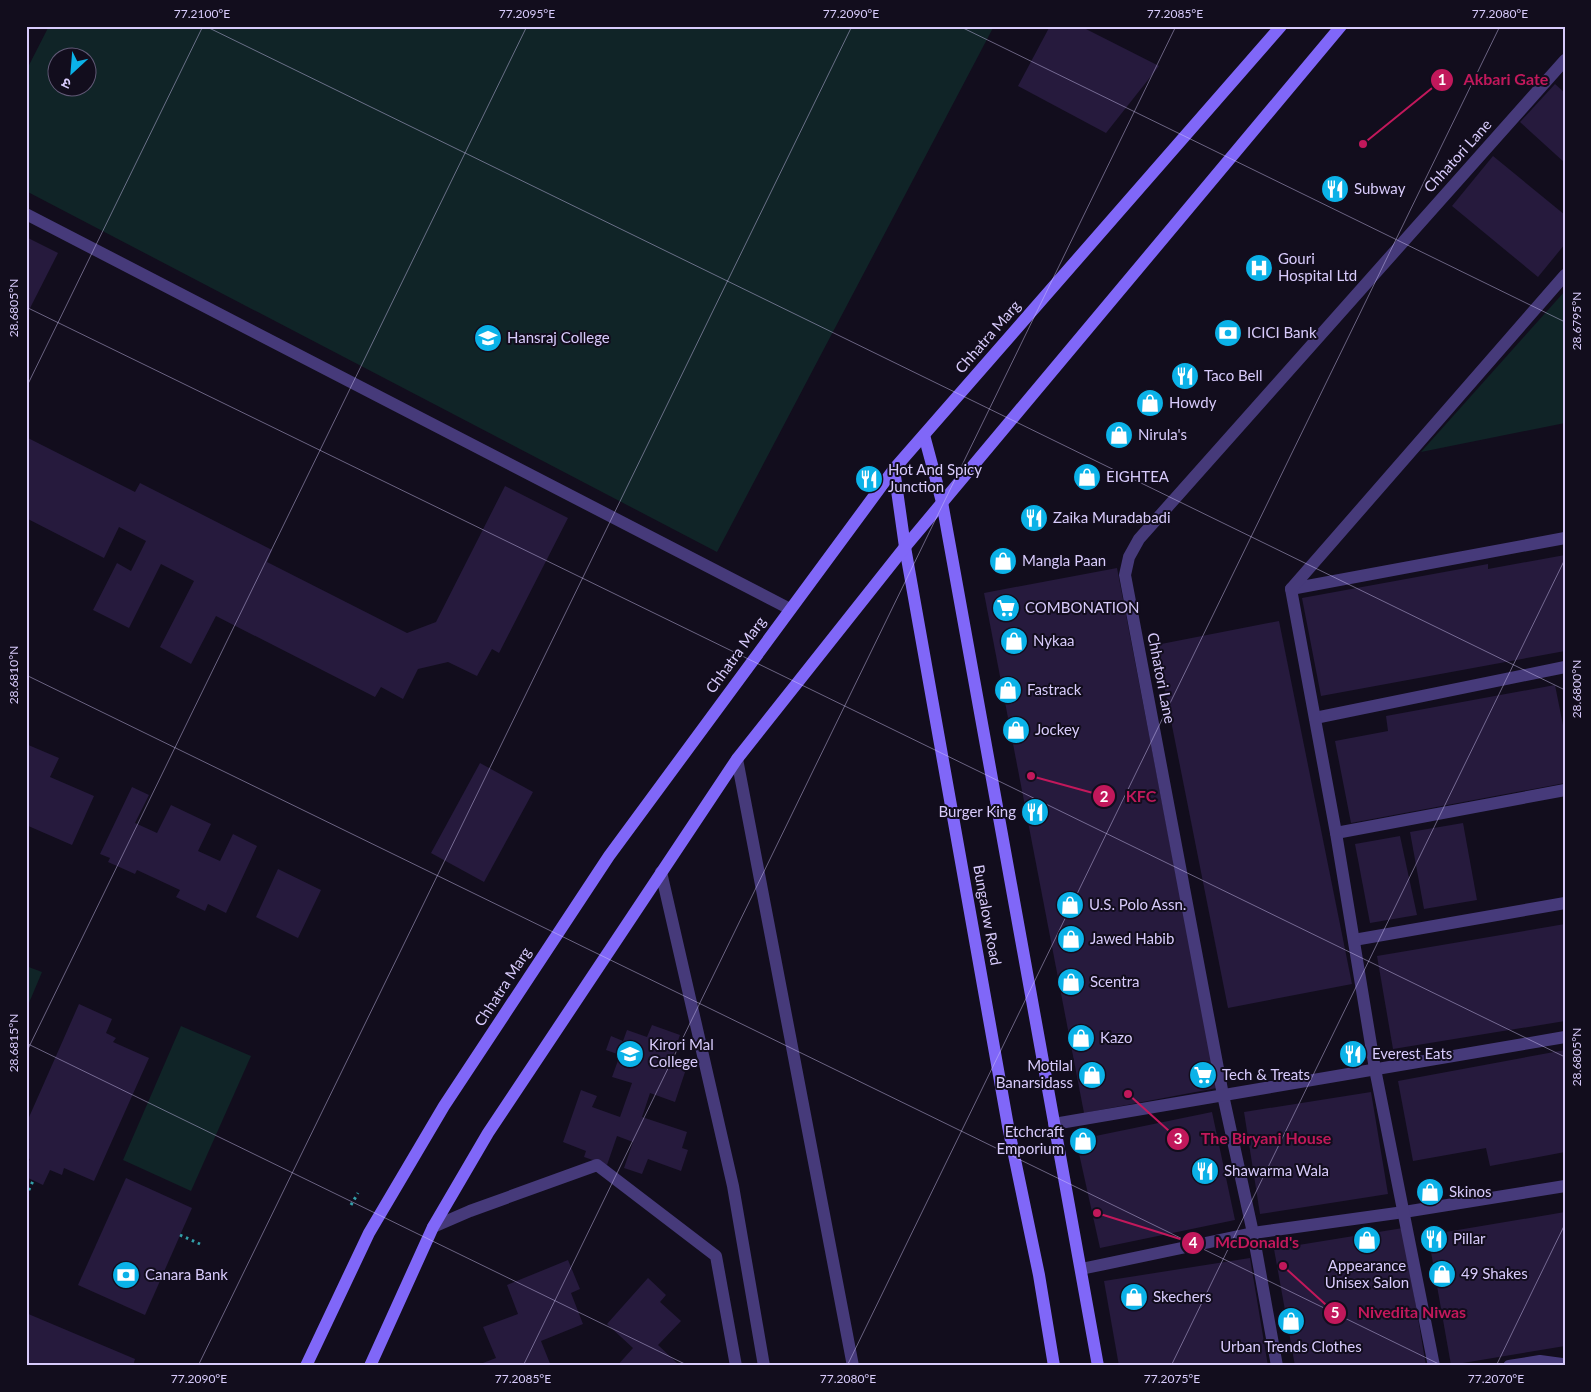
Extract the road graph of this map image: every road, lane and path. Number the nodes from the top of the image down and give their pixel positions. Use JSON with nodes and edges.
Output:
{"nodes":[{"id":1,"x":1281,"y":26,"type":"edge"},
{"id":2,"x":1341,"y":26,"type":"edge"},
{"id":3,"x":1565,"y":60,"type":"edge"},
{"id":4,"x":26,"y":214,"type":"edge"},
{"id":5,"x":1565,"y":275,"type":"edge"},
{"id":6,"x":924,"y":435,"type":"junction"},
{"id":7,"x":894,"y":469,"type":"junction"},
{"id":8,"x":942,"y":502,"type":"junction"},
{"id":9,"x":1565,"y":538,"type":"edge"},
{"id":10,"x":905,"y":547,"type":"junction"},
{"id":11,"x":1291,"y":589,"type":"junction"},
{"id":12,"x":790,"y":609,"type":"junction"},
{"id":13,"x":1565,"y":666,"type":"edge"},
{"id":14,"x":1315,"y":718,"type":"junction"},
{"id":15,"x":737,"y":759,"type":"junction"},
{"id":16,"x":1565,"y":790,"type":"edge"},
{"id":17,"x":1336,"y":833,"type":"junction"},
{"id":18,"x":661,"y":872,"type":"junction"},
{"id":19,"x":1565,"y":903,"type":"edge"},
{"id":20,"x":1354,"y":940,"type":"junction"},
{"id":21,"x":1565,"y":1037,"type":"edge"},
{"id":22,"x":1375,"y":1069,"type":"junction"},
{"id":23,"x":1223,"y":1095,"type":"junction"},
{"id":24,"x":1054,"y":1124,"type":"junction"},
{"id":25,"x":33,"y":1180,"type":"dead end"},
{"id":26,"x":1565,"y":1186,"type":"edge"},
{"id":27,"x":26,"y":1196,"type":"edge"},
{"id":28,"x":1404,"y":1212,"type":"junction"},
{"id":29,"x":433,"y":1227,"type":"junction"},
{"id":30,"x":1253,"y":1233,"type":"junction"},
{"id":31,"x":180,"y":1235,"type":"dead end"},
{"id":32,"x":200,"y":1244,"type":"dead end"},
{"id":33,"x":1081,"y":1268,"type":"junction"},
{"id":34,"x":1563,"y":1364,"type":"edge"},
{"id":35,"x":306,"y":1366,"type":"edge"},
{"id":36,"x":370,"y":1366,"type":"edge"},
{"id":37,"x":736,"y":1366,"type":"edge"},
{"id":38,"x":764,"y":1366,"type":"edge"},
{"id":39,"x":853,"y":1366,"type":"edge"},
{"id":40,"x":1054,"y":1366,"type":"edge"},
{"id":41,"x":1098,"y":1366,"type":"edge"},
{"id":42,"x":1277,"y":1366,"type":"edge"},
{"id":43,"x":1434,"y":1366,"type":"edge"},
{"id":44,"x":1510,"y":1366,"type":"edge"}],
"edges":[{"from":1,"to":6,"type":"street","name":"Chhatra Marg"},
{"from":2,"to":8,"type":"street"},
{"from":3,"to":23,"type":"street","name":"Chhatori Lane"},
{"from":4,"to":12,"type":"street"},
{"from":5,"to":11,"type":"street"},
{"from":6,"to":7,"type":"street","name":"Chhatra Marg"},
{"from":6,"to":8,"type":"street"},
{"from":7,"to":10,"type":"street","name":"Bungalow Road"},
{"from":7,"to":12,"type":"street","name":"Chhatra Marg"},
{"from":8,"to":10,"type":"street"},
{"from":8,"to":24,"type":"street"},
{"from":9,"to":11,"type":"street"},
{"from":10,"to":15,"type":"street"},
{"from":10,"to":40,"type":"street","name":"Bungalow Road"},
{"from":11,"to":14,"type":"street"},
{"from":12,"to":35,"type":"street","name":"Chhatra Marg"},
{"from":13,"to":14,"type":"street"},
{"from":14,"to":17,"type":"street"},
{"from":15,"to":18,"type":"street"},
{"from":15,"to":39,"type":"street"},
{"from":16,"to":17,"type":"street"},
{"from":17,"to":20,"type":"street"},
{"from":18,"to":29,"type":"street"},
{"from":18,"to":38,"type":"street"},
{"from":19,"to":20,"type":"street"},
{"from":20,"to":22,"type":"street"},
{"from":21,"to":22,"type":"street"},
{"from":22,"to":23,"type":"street"},
{"from":22,"to":28,"type":"street"},
{"from":23,"to":24,"type":"street"},
{"from":23,"to":30,"type":"street","name":"Chhatori Lane"},
{"from":24,"to":33,"type":"street"},
{"from":25,"to":27,"type":"path"},
{"from":26,"to":28,"type":"street"},
{"from":28,"to":30,"type":"street"},
{"from":28,"to":43,"type":"street"},
{"from":29,"to":36,"type":"street"},
{"from":29,"to":37,"type":"street"},
{"from":30,"to":33,"type":"street"},
{"from":30,"to":42,"type":"street","name":"Chhatori Lane"},
{"from":31,"to":32,"type":"path"},
{"from":33,"to":41,"type":"street"},
{"from":34,"to":44,"type":"street"}]}
